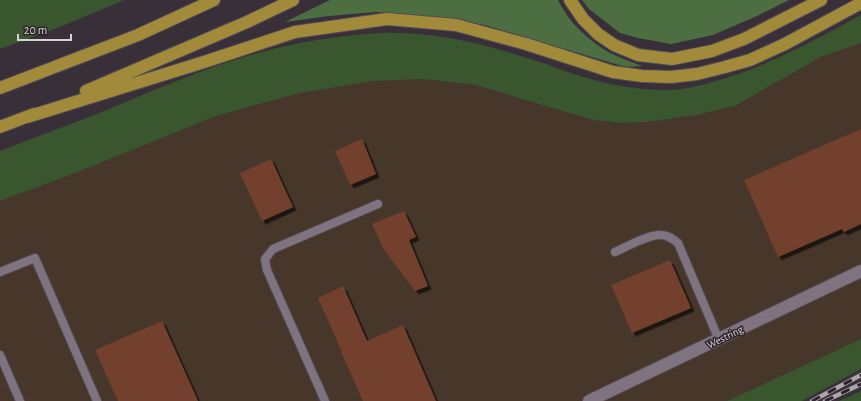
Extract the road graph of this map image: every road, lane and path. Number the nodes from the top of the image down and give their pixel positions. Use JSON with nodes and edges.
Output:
{"nodes":[{"id":1,"x":214,"y":0,"type":"edge"},
{"id":2,"x":293,"y":0,"type":"edge"},
{"id":3,"x":570,"y":0,"type":"edge"},
{"id":4,"x":821,"y":0,"type":"edge"},
{"id":5,"x":861,"y":3,"type":"edge"},
{"id":6,"x":0,"y":88,"type":"edge"},
{"id":7,"x":27,"y":117,"type":"junction"},
{"id":8,"x":0,"y":127,"type":"edge"},
{"id":9,"x":378,"y":204,"type":"dead end"},
{"id":10,"x":615,"y":252,"type":"dead end"},
{"id":11,"x":861,"y":271,"type":"edge"},
{"id":12,"x":0,"y":272,"type":"edge"},
{"id":13,"x":719,"y":340,"type":"junction"},
{"id":14,"x":0,"y":355,"type":"edge"},
{"id":15,"x":20,"y":401,"type":"edge"},
{"id":16,"x":97,"y":401,"type":"edge"},
{"id":17,"x":325,"y":401,"type":"edge"},
{"id":18,"x":589,"y":401,"type":"edge"}],
"edges":[{"from":1,"to":6,"type":"highway"},
{"from":2,"to":7,"type":"highway"},
{"from":3,"to":4,"type":"highway"},
{"from":5,"to":7,"type":"highway"},
{"from":7,"to":8,"type":"highway"},
{"from":9,"to":17,"type":"lane"},
{"from":10,"to":13,"type":"lane"},
{"from":11,"to":13,"type":"street","name":"Westring"},
{"from":12,"to":16,"type":"lane"},
{"from":13,"to":18,"type":"street","name":"Westring"},
{"from":14,"to":15,"type":"lane"}]}
